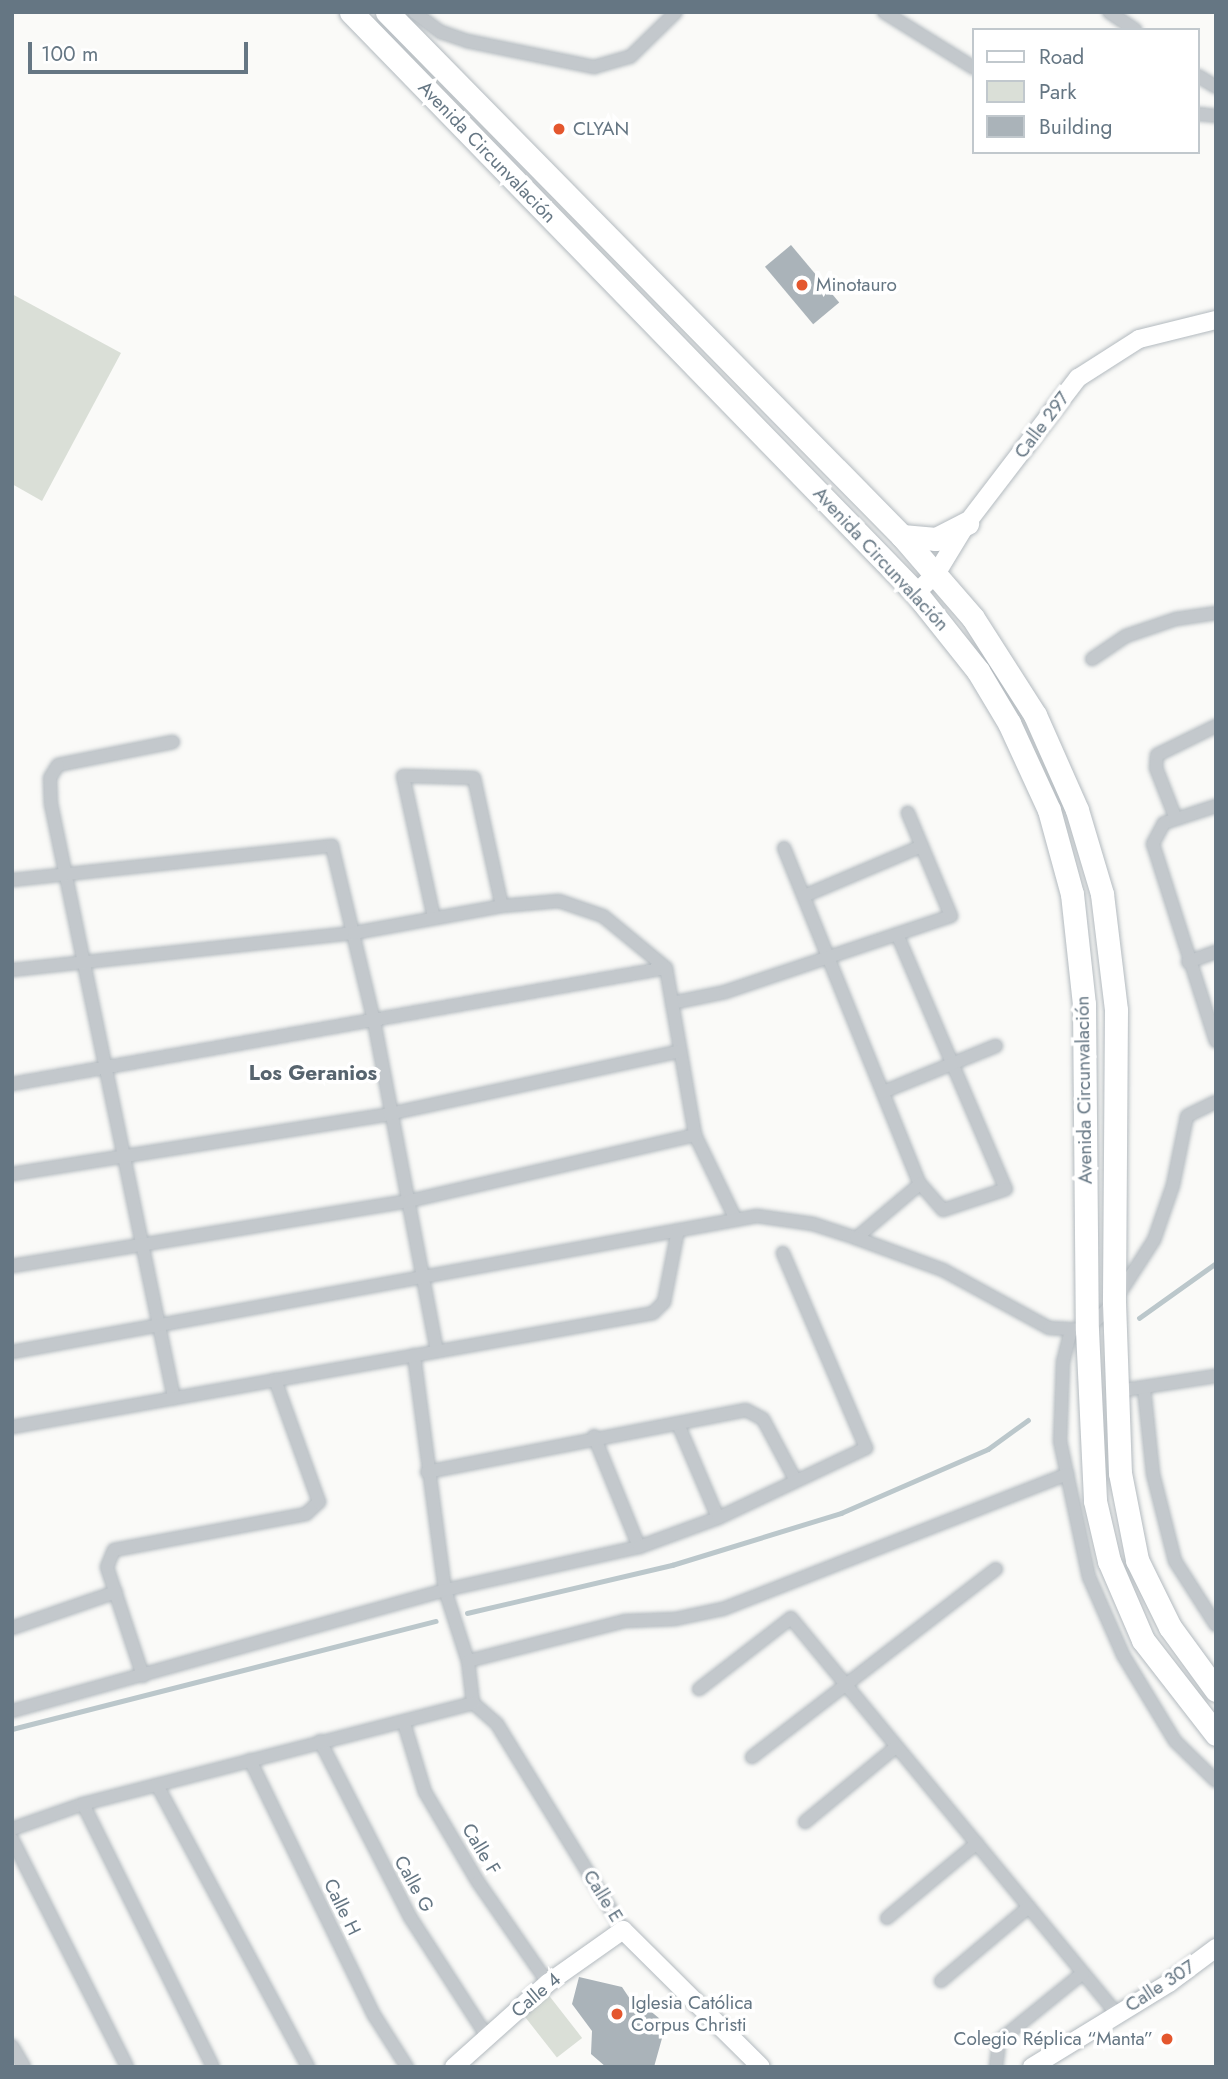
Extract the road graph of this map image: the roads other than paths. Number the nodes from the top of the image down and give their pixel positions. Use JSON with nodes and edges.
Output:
{"nodes":[{"id":1,"x":387,"y":12,"type":"edge"},
{"id":2,"x":414,"y":12,"type":"edge"},
{"id":3,"x":676,"y":12,"type":"edge"},
{"id":4,"x":884,"y":12,"type":"edge"},
{"id":5,"x":1109,"y":12,"type":"edge"},
{"id":6,"x":358,"y":14,"type":"edge"},
{"id":7,"x":1133,"y":28,"type":"edge"},
{"id":8,"x":972,"y":67,"type":"edge"},
{"id":9,"x":1200,"y":77,"type":"edge"},
{"id":10,"x":1216,"y":87,"type":"edge"},
{"id":11,"x":1216,"y":320,"type":"edge"},
{"id":12,"x":967,"y":523,"type":"junction"},
{"id":13,"x":902,"y":536,"type":"junction"},
{"id":14,"x":936,"y":574,"type":"junction"},
{"id":15,"x":916,"y":593,"type":"junction"},
{"id":16,"x":1216,"y":613,"type":"edge"},
{"id":17,"x":1092,"y":659,"type":"dead end"},
{"id":18,"x":1216,"y":726,"type":"edge"},
{"id":19,"x":173,"y":742,"type":"dead end"},
{"id":20,"x":1216,"y":806,"type":"edge"},
{"id":21,"x":908,"y":813,"type":"dead end"},
{"id":22,"x":1176,"y":819,"type":"junction"},
{"id":23,"x":922,"y":846,"type":"junction"},
{"id":24,"x":784,"y":848,"type":"dead end"},
{"id":25,"x":66,"y":875,"type":"junction"},
{"id":26,"x":12,"y":880,"type":"edge"},
{"id":27,"x":804,"y":896,"type":"junction"},
{"id":28,"x":502,"y":906,"type":"junction"},
{"id":29,"x":434,"y":918,"type":"junction"},
{"id":30,"x":354,"y":933,"type":"junction"},
{"id":31,"x":897,"y":934,"type":"junction"},
{"id":32,"x":1216,"y":952,"type":"edge"},
{"id":33,"x":830,"y":957,"type":"junction"},
{"id":34,"x":84,"y":962,"type":"junction"},
{"id":35,"x":1188,"y":962,"type":"junction"},
{"id":36,"x":666,"y":968,"type":"junction"},
{"id":37,"x":12,"y":970,"type":"edge"},
{"id":38,"x":672,"y":1003,"type":"junction"},
{"id":39,"x":374,"y":1021,"type":"junction"},
{"id":40,"x":1216,"y":1041,"type":"edge"},
{"id":41,"x":996,"y":1046,"type":"dead end"},
{"id":42,"x":680,"y":1051,"type":"junction"},
{"id":43,"x":952,"y":1064,"type":"junction"},
{"id":44,"x":106,"y":1068,"type":"junction"},
{"id":45,"x":12,"y":1084,"type":"edge"},
{"id":46,"x":883,"y":1091,"type":"junction"},
{"id":47,"x":1216,"y":1102,"type":"edge"},
{"id":48,"x":388,"y":1114,"type":"junction"},
{"id":49,"x":695,"y":1135,"type":"junction"},
{"id":50,"x":124,"y":1156,"type":"junction"},
{"id":51,"x":12,"y":1174,"type":"edge"},
{"id":52,"x":920,"y":1184,"type":"junction"},
{"id":53,"x":409,"y":1202,"type":"junction"},
{"id":54,"x":736,"y":1220,"type":"junction"},
{"id":55,"x":678,"y":1230,"type":"junction"},
{"id":56,"x":856,"y":1238,"type":"junction"},
{"id":57,"x":143,"y":1246,"type":"junction"},
{"id":58,"x":783,"y":1253,"type":"dead end"},
{"id":59,"x":12,"y":1266,"type":"edge"},
{"id":60,"x":422,"y":1278,"type":"junction"},
{"id":61,"x":1114,"y":1302,"type":"junction"},
{"id":62,"x":159,"y":1326,"type":"junction"},
{"id":63,"x":1079,"y":1330,"type":"junction"},
{"id":64,"x":437,"y":1351,"type":"junction"},
{"id":65,"x":12,"y":1352,"type":"edge"},
{"id":66,"x":414,"y":1355,"type":"junction"},
{"id":67,"x":1216,"y":1376,"type":"edge"},
{"id":68,"x":275,"y":1380,"type":"junction"},
{"id":69,"x":1144,"y":1388,"type":"junction"},
{"id":70,"x":1118,"y":1391,"type":"junction"},
{"id":71,"x":174,"y":1398,"type":"junction"},
{"id":72,"x":678,"y":1424,"type":"junction"},
{"id":73,"x":12,"y":1427,"type":"edge"},
{"id":74,"x":594,"y":1436,"type":"junction"},
{"id":75,"x":427,"y":1472,"type":"junction"},
{"id":76,"x":1068,"y":1474,"type":"junction"},
{"id":77,"x":796,"y":1481,"type":"junction"},
{"id":78,"x":718,"y":1518,"type":"junction"},
{"id":79,"x":639,"y":1547,"type":"junction"},
{"id":80,"x":996,"y":1569,"type":"dead end"},
{"id":81,"x":445,"y":1590,"type":"junction"},
{"id":82,"x":116,"y":1592,"type":"junction"},
{"id":83,"x":1216,"y":1625,"type":"edge"},
{"id":84,"x":12,"y":1628,"type":"edge"},
{"id":85,"x":468,"y":1661,"type":"junction"},
{"id":86,"x":142,"y":1676,"type":"junction"},
{"id":87,"x":843,"y":1683,"type":"junction"},
{"id":88,"x":699,"y":1689,"type":"dead end"},
{"id":89,"x":1216,"y":1689,"type":"edge"},
{"id":90,"x":473,"y":1703,"type":"junction"},
{"id":91,"x":12,"y":1711,"type":"edge"},
{"id":92,"x":404,"y":1723,"type":"junction"},
{"id":93,"x":1216,"y":1734,"type":"edge"},
{"id":94,"x":320,"y":1741,"type":"junction"},
{"id":95,"x":896,"y":1746,"type":"junction"},
{"id":96,"x":752,"y":1756,"type":"dead end"},
{"id":97,"x":250,"y":1760,"type":"junction"},
{"id":98,"x":1216,"y":1781,"type":"edge"},
{"id":99,"x":157,"y":1785,"type":"junction"},
{"id":100,"x":83,"y":1804,"type":"junction"},
{"id":101,"x":805,"y":1822,"type":"dead end"},
{"id":102,"x":12,"y":1829,"type":"edge"},
{"id":103,"x":12,"y":1839,"type":"edge"},
{"id":104,"x":976,"y":1843,"type":"junction"},
{"id":105,"x":1029,"y":1908,"type":"junction"},
{"id":106,"x":887,"y":1918,"type":"dead end"},
{"id":107,"x":624,"y":1930,"type":"junction"},
{"id":108,"x":1216,"y":1948,"type":"edge"},
{"id":109,"x":1083,"y":1973,"type":"junction"},
{"id":110,"x":941,"y":1981,"type":"dead end"},
{"id":111,"x":548,"y":1983,"type":"junction"},
{"id":112,"x":1117,"y":2014,"type":"junction"},
{"id":113,"x":488,"y":2038,"type":"junction"},
{"id":114,"x":12,"y":2046,"type":"edge"},
{"id":115,"x":24,"y":2067,"type":"edge"},
{"id":116,"x":127,"y":2067,"type":"edge"},
{"id":117,"x":214,"y":2067,"type":"edge"},
{"id":118,"x":308,"y":2067,"type":"edge"},
{"id":119,"x":407,"y":2067,"type":"edge"},
{"id":120,"x":454,"y":2067,"type":"edge"},
{"id":121,"x":761,"y":2067,"type":"edge"},
{"id":122,"x":996,"y":2067,"type":"edge"},
{"id":123,"x":1032,"y":2067,"type":"edge"}],
"edges":[{"from":1,"to":13,"type":"highway","name":"Avenida Circunvalación"},
{"from":2,"to":3,"type":"street"},
{"from":4,"to":8,"type":"street"},
{"from":5,"to":7,"type":"street"},
{"from":6,"to":15,"type":"highway","name":"Avenida Circunvalación"},
{"from":9,"to":10,"type":"street"},
{"from":11,"to":12,"type":"street","name":"Calle 297"},
{"from":12,"to":13,"type":"highway"},
{"from":12,"to":14,"type":"street","name":"Calle 297"},
{"from":13,"to":14,"type":"highway","name":"Avenida Circunvalación"},
{"from":14,"to":15,"type":"street","name":"Calle 297"},
{"from":14,"to":61,"type":"highway","name":"Avenida Circunvalación"},
{"from":15,"to":63,"type":"highway","name":"Avenida Circunvalación"},
{"from":16,"to":17,"type":"street"},
{"from":18,"to":22,"type":"street"},
{"from":19,"to":25,"type":"street"},
{"from":20,"to":22,"type":"street"},
{"from":21,"to":23,"type":"street"},
{"from":22,"to":35,"type":"street"},
{"from":23,"to":27,"type":"street"},
{"from":23,"to":31,"type":"street"},
{"from":24,"to":27,"type":"street"},
{"from":25,"to":26,"type":"street"},
{"from":25,"to":30,"type":"street"},
{"from":25,"to":34,"type":"street"},
{"from":27,"to":33,"type":"street"},
{"from":28,"to":29,"type":"street"},
{"from":28,"to":29,"type":"street"},
{"from":28,"to":36,"type":"street"},
{"from":29,"to":30,"type":"street"},
{"from":30,"to":34,"type":"street"},
{"from":30,"to":39,"type":"street"},
{"from":31,"to":33,"type":"street"},
{"from":31,"to":43,"type":"street"},
{"from":32,"to":35,"type":"street"},
{"from":33,"to":38,"type":"street"},
{"from":33,"to":46,"type":"street"},
{"from":34,"to":37,"type":"street"},
{"from":34,"to":44,"type":"street"},
{"from":35,"to":40,"type":"street"},
{"from":36,"to":38,"type":"street"},
{"from":36,"to":39,"type":"street"},
{"from":38,"to":42,"type":"street"},
{"from":39,"to":44,"type":"street"},
{"from":39,"to":48,"type":"street"},
{"from":41,"to":43,"type":"street"},
{"from":42,"to":48,"type":"street"},
{"from":42,"to":49,"type":"street"},
{"from":43,"to":46,"type":"street"},
{"from":43,"to":52,"type":"street"},
{"from":44,"to":45,"type":"street"},
{"from":44,"to":50,"type":"street"},
{"from":46,"to":52,"type":"street"},
{"from":47,"to":61,"type":"street"},
{"from":48,"to":50,"type":"street"},
{"from":48,"to":53,"type":"street"},
{"from":49,"to":53,"type":"street"},
{"from":49,"to":54,"type":"street"},
{"from":50,"to":51,"type":"street"},
{"from":50,"to":57,"type":"street"},
{"from":52,"to":56,"type":"street"},
{"from":53,"to":57,"type":"street"},
{"from":53,"to":60,"type":"street"},
{"from":54,"to":55,"type":"street"},
{"from":54,"to":56,"type":"street"},
{"from":55,"to":60,"type":"street"},
{"from":55,"to":64,"type":"street"},
{"from":56,"to":63,"type":"street"},
{"from":57,"to":59,"type":"street"},
{"from":57,"to":62,"type":"street"},
{"from":58,"to":77,"type":"street"},
{"from":60,"to":62,"type":"street"},
{"from":60,"to":64,"type":"street"},
{"from":61,"to":63,"type":"street"},
{"from":61,"to":70,"type":"highway","name":"Avenida Circunvalación"},
{"from":62,"to":65,"type":"street"},
{"from":62,"to":71,"type":"street"},
{"from":63,"to":76,"type":"street"},
{"from":63,"to":93,"type":"highway","name":"Avenida Circunvalación"},
{"from":64,"to":66,"type":"street"},
{"from":66,"to":68,"type":"street"},
{"from":66,"to":75,"type":"street"},
{"from":67,"to":69,"type":"street"},
{"from":68,"to":71,"type":"street"},
{"from":68,"to":82,"type":"street"},
{"from":69,"to":70,"type":"street"},
{"from":69,"to":83,"type":"street"},
{"from":70,"to":89,"type":"highway","name":"Avenida Circunvalación"},
{"from":71,"to":73,"type":"street"},
{"from":72,"to":74,"type":"street"},
{"from":72,"to":77,"type":"street"},
{"from":72,"to":78,"type":"street"},
{"from":74,"to":75,"type":"street"},
{"from":74,"to":79,"type":"street"},
{"from":75,"to":81,"type":"street"},
{"from":76,"to":85,"type":"street"},
{"from":76,"to":98,"type":"street"},
{"from":77,"to":78,"type":"street"},
{"from":78,"to":79,"type":"street"},
{"from":79,"to":81,"type":"street"},
{"from":80,"to":87,"type":"street"},
{"from":81,"to":85,"type":"street"},
{"from":81,"to":86,"type":"street"},
{"from":82,"to":84,"type":"street"},
{"from":82,"to":86,"type":"street"},
{"from":85,"to":90,"type":"street"},
{"from":86,"to":91,"type":"street"},
{"from":87,"to":88,"type":"street"},
{"from":87,"to":95,"type":"street"},
{"from":87,"to":96,"type":"street"},
{"from":90,"to":92,"type":"street"},
{"from":90,"to":107,"type":"street","name":"Calle E"},
{"from":92,"to":94,"type":"street"},
{"from":92,"to":111,"type":"street","name":"Calle F"},
{"from":94,"to":97,"type":"street"},
{"from":94,"to":113,"type":"street","name":"Calle G"},
{"from":95,"to":101,"type":"street"},
{"from":95,"to":104,"type":"street"},
{"from":97,"to":99,"type":"street"},
{"from":97,"to":119,"type":"street","name":"Calle H"},
{"from":99,"to":100,"type":"street"},
{"from":99,"to":118,"type":"street"},
{"from":100,"to":102,"type":"street"},
{"from":100,"to":117,"type":"street"},
{"from":103,"to":116,"type":"street"},
{"from":104,"to":105,"type":"street"},
{"from":104,"to":106,"type":"street"},
{"from":105,"to":109,"type":"street"},
{"from":105,"to":110,"type":"street"},
{"from":107,"to":111,"type":"street","name":"Calle 4"},
{"from":107,"to":121,"type":"street","name":"Calle E"},
{"from":108,"to":112,"type":"street","name":"Calle 307"},
{"from":109,"to":112,"type":"street"},
{"from":109,"to":122,"type":"street"},
{"from":111,"to":113,"type":"street","name":"Calle 4"},
{"from":112,"to":123,"type":"street","name":"Calle 307"},
{"from":113,"to":120,"type":"street","name":"Calle 4"},
{"from":114,"to":115,"type":"street"}]}
